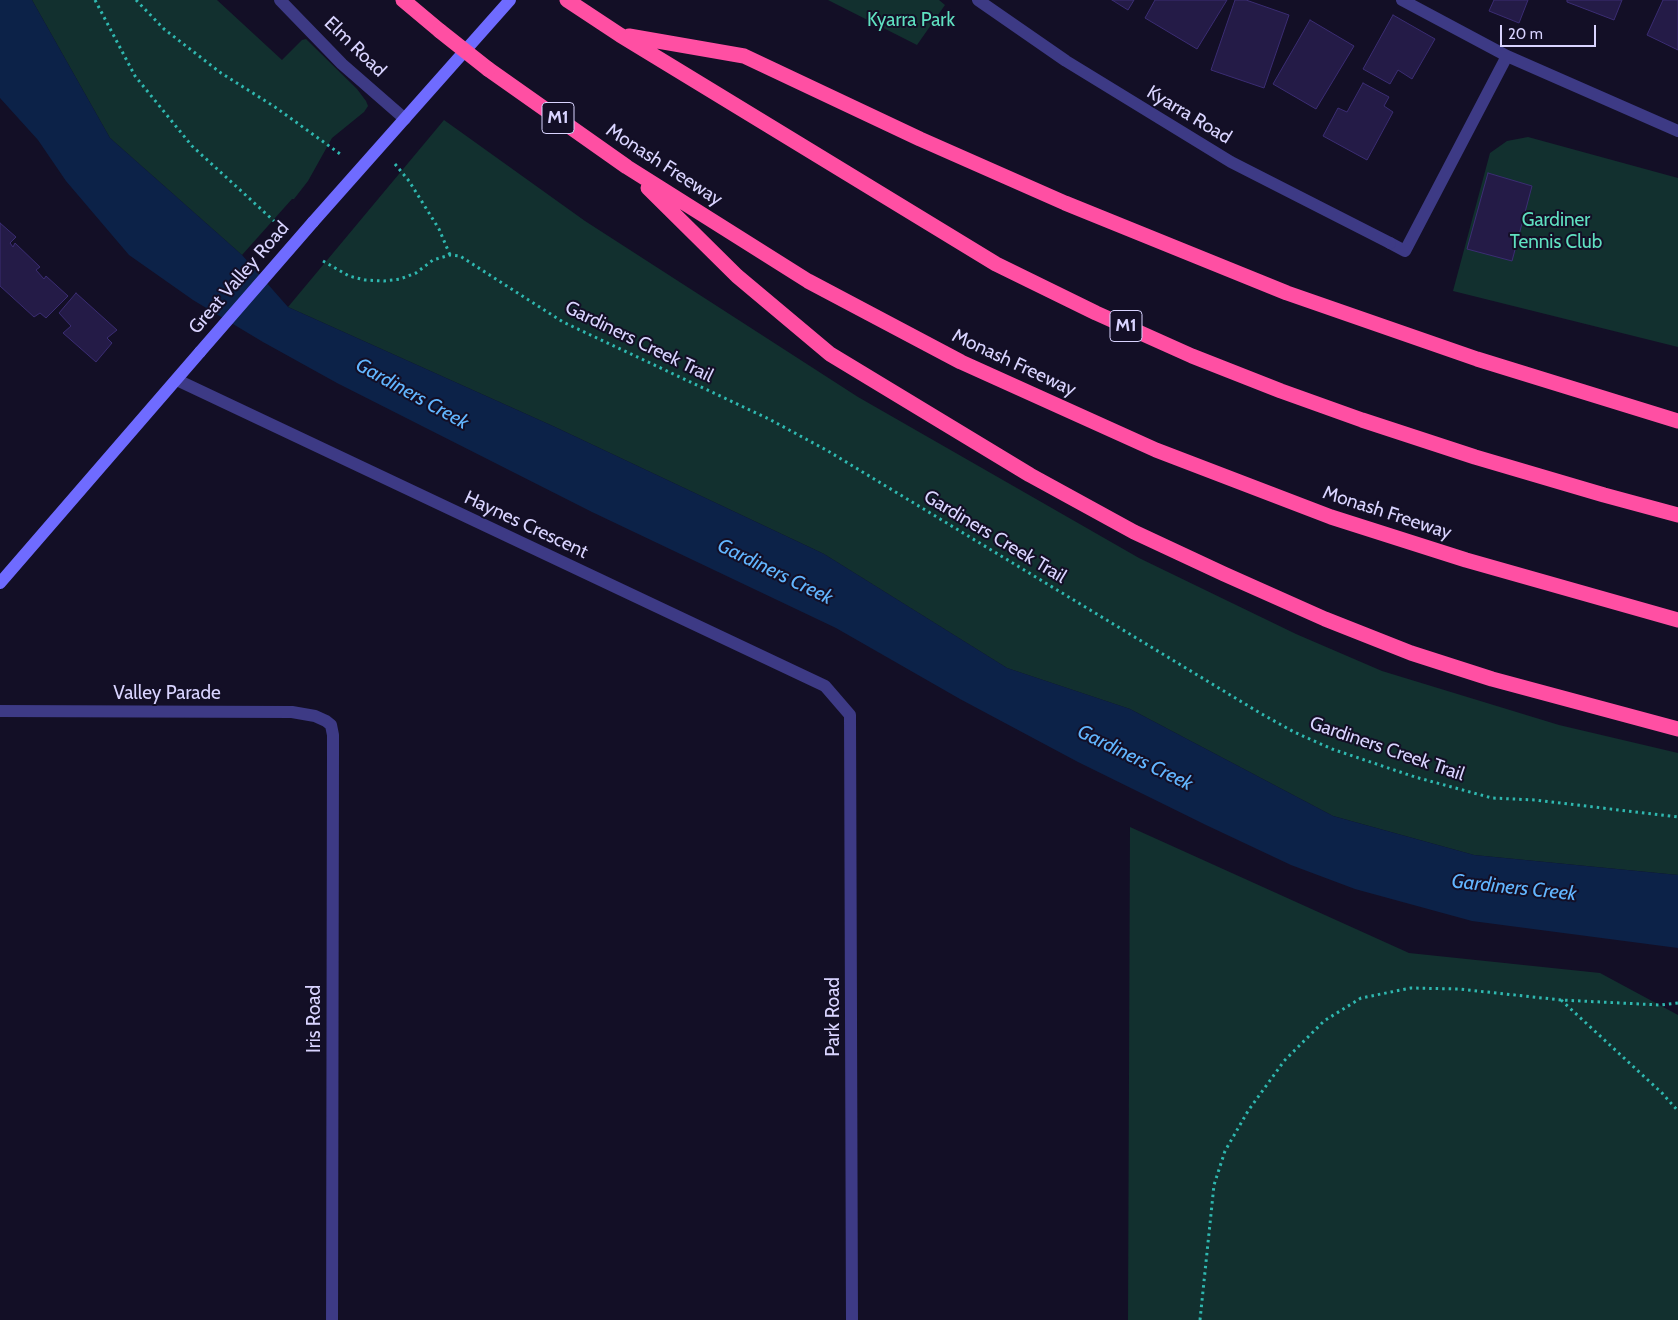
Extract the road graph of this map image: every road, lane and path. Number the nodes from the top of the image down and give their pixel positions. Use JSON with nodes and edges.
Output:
{"nodes":[{"id":1,"x":95,"y":0,"type":"edge"},
{"id":2,"x":136,"y":0,"type":"edge"},
{"id":3,"x":280,"y":0,"type":"edge"},
{"id":4,"x":403,"y":0,"type":"edge"},
{"id":5,"x":510,"y":0,"type":"edge"},
{"id":6,"x":566,"y":0,"type":"edge"},
{"id":7,"x":978,"y":0,"type":"edge"},
{"id":8,"x":1402,"y":0,"type":"edge"},
{"id":9,"x":620,"y":34,"type":"junction"},
{"id":10,"x":1507,"y":56,"type":"junction"},
{"id":11,"x":406,"y":119,"type":"junction"},
{"id":12,"x":1678,"y":131,"type":"edge"},
{"id":13,"x":344,"y":157,"type":"dead end"},
{"id":14,"x":394,"y":162,"type":"dead end"},
{"id":15,"x":627,"y":167,"type":"junction"},
{"id":16,"x":274,"y":221,"type":"dead end"},
{"id":17,"x":450,"y":255,"type":"junction"},
{"id":18,"x":323,"y":261,"type":"dead end"},
{"id":19,"x":177,"y":380,"type":"junction"},
{"id":20,"x":1678,"y":421,"type":"edge"},
{"id":21,"x":1678,"y":514,"type":"edge"},
{"id":22,"x":0,"y":583,"type":"edge"},
{"id":23,"x":1678,"y":620,"type":"edge"},
{"id":24,"x":2,"y":710,"type":"edge"},
{"id":25,"x":850,"y":715,"type":"joint"},
{"id":26,"x":326,"y":721,"type":"joint"},
{"id":27,"x":1678,"y":729,"type":"edge"},
{"id":28,"x":1678,"y":817,"type":"edge"},
{"id":29,"x":1561,"y":1000,"type":"junction"},
{"id":30,"x":1678,"y":1004,"type":"edge"},
{"id":31,"x":1678,"y":1111,"type":"edge"},
{"id":32,"x":332,"y":1320,"type":"edge"},
{"id":33,"x":852,"y":1320,"type":"edge"},
{"id":34,"x":1200,"y":1320,"type":"edge"}],
"edges":[{"from":1,"to":16,"type":"path"},
{"from":2,"to":13,"type":"path"},
{"from":3,"to":11,"type":"street","name":"Elm Road"},
{"from":4,"to":15,"type":"highway","name":"Monash Freeway","number":"M1","bridge":true},
{"from":5,"to":11,"type":"street","name":"Great Valley Road"},
{"from":6,"to":9,"type":"highway","number":"M1"},
{"from":7,"to":10,"type":"street","name":"Kyarra Road"},
{"from":8,"to":10,"type":"street"},
{"from":9,"to":20,"type":"highway"},
{"from":9,"to":21,"type":"highway","number":"M1"},
{"from":10,"to":12,"type":"street"},
{"from":11,"to":19,"type":"street","name":"Great Valley Road","bridge":true},
{"from":14,"to":17,"type":"path"},
{"from":15,"to":23,"type":"highway","name":"Monash Freeway","number":"M1"},
{"from":15,"to":27,"type":"highway"},
{"from":17,"to":18,"type":"path"},
{"from":17,"to":28,"type":"path","name":"Gardiners Creek Trail"},
{"from":19,"to":22,"type":"street","name":"Great Valley Road"},
{"from":19,"to":25,"type":"street","name":"Haynes Crescent"},
{"from":24,"to":26,"type":"street","name":"Valley Parade"},
{"from":25,"to":33,"type":"street","name":"Park Road"},
{"from":26,"to":32,"type":"street","name":"Iris Road"},
{"from":29,"to":30,"type":"path"},
{"from":29,"to":31,"type":"path"},
{"from":29,"to":34,"type":"path"}]}
